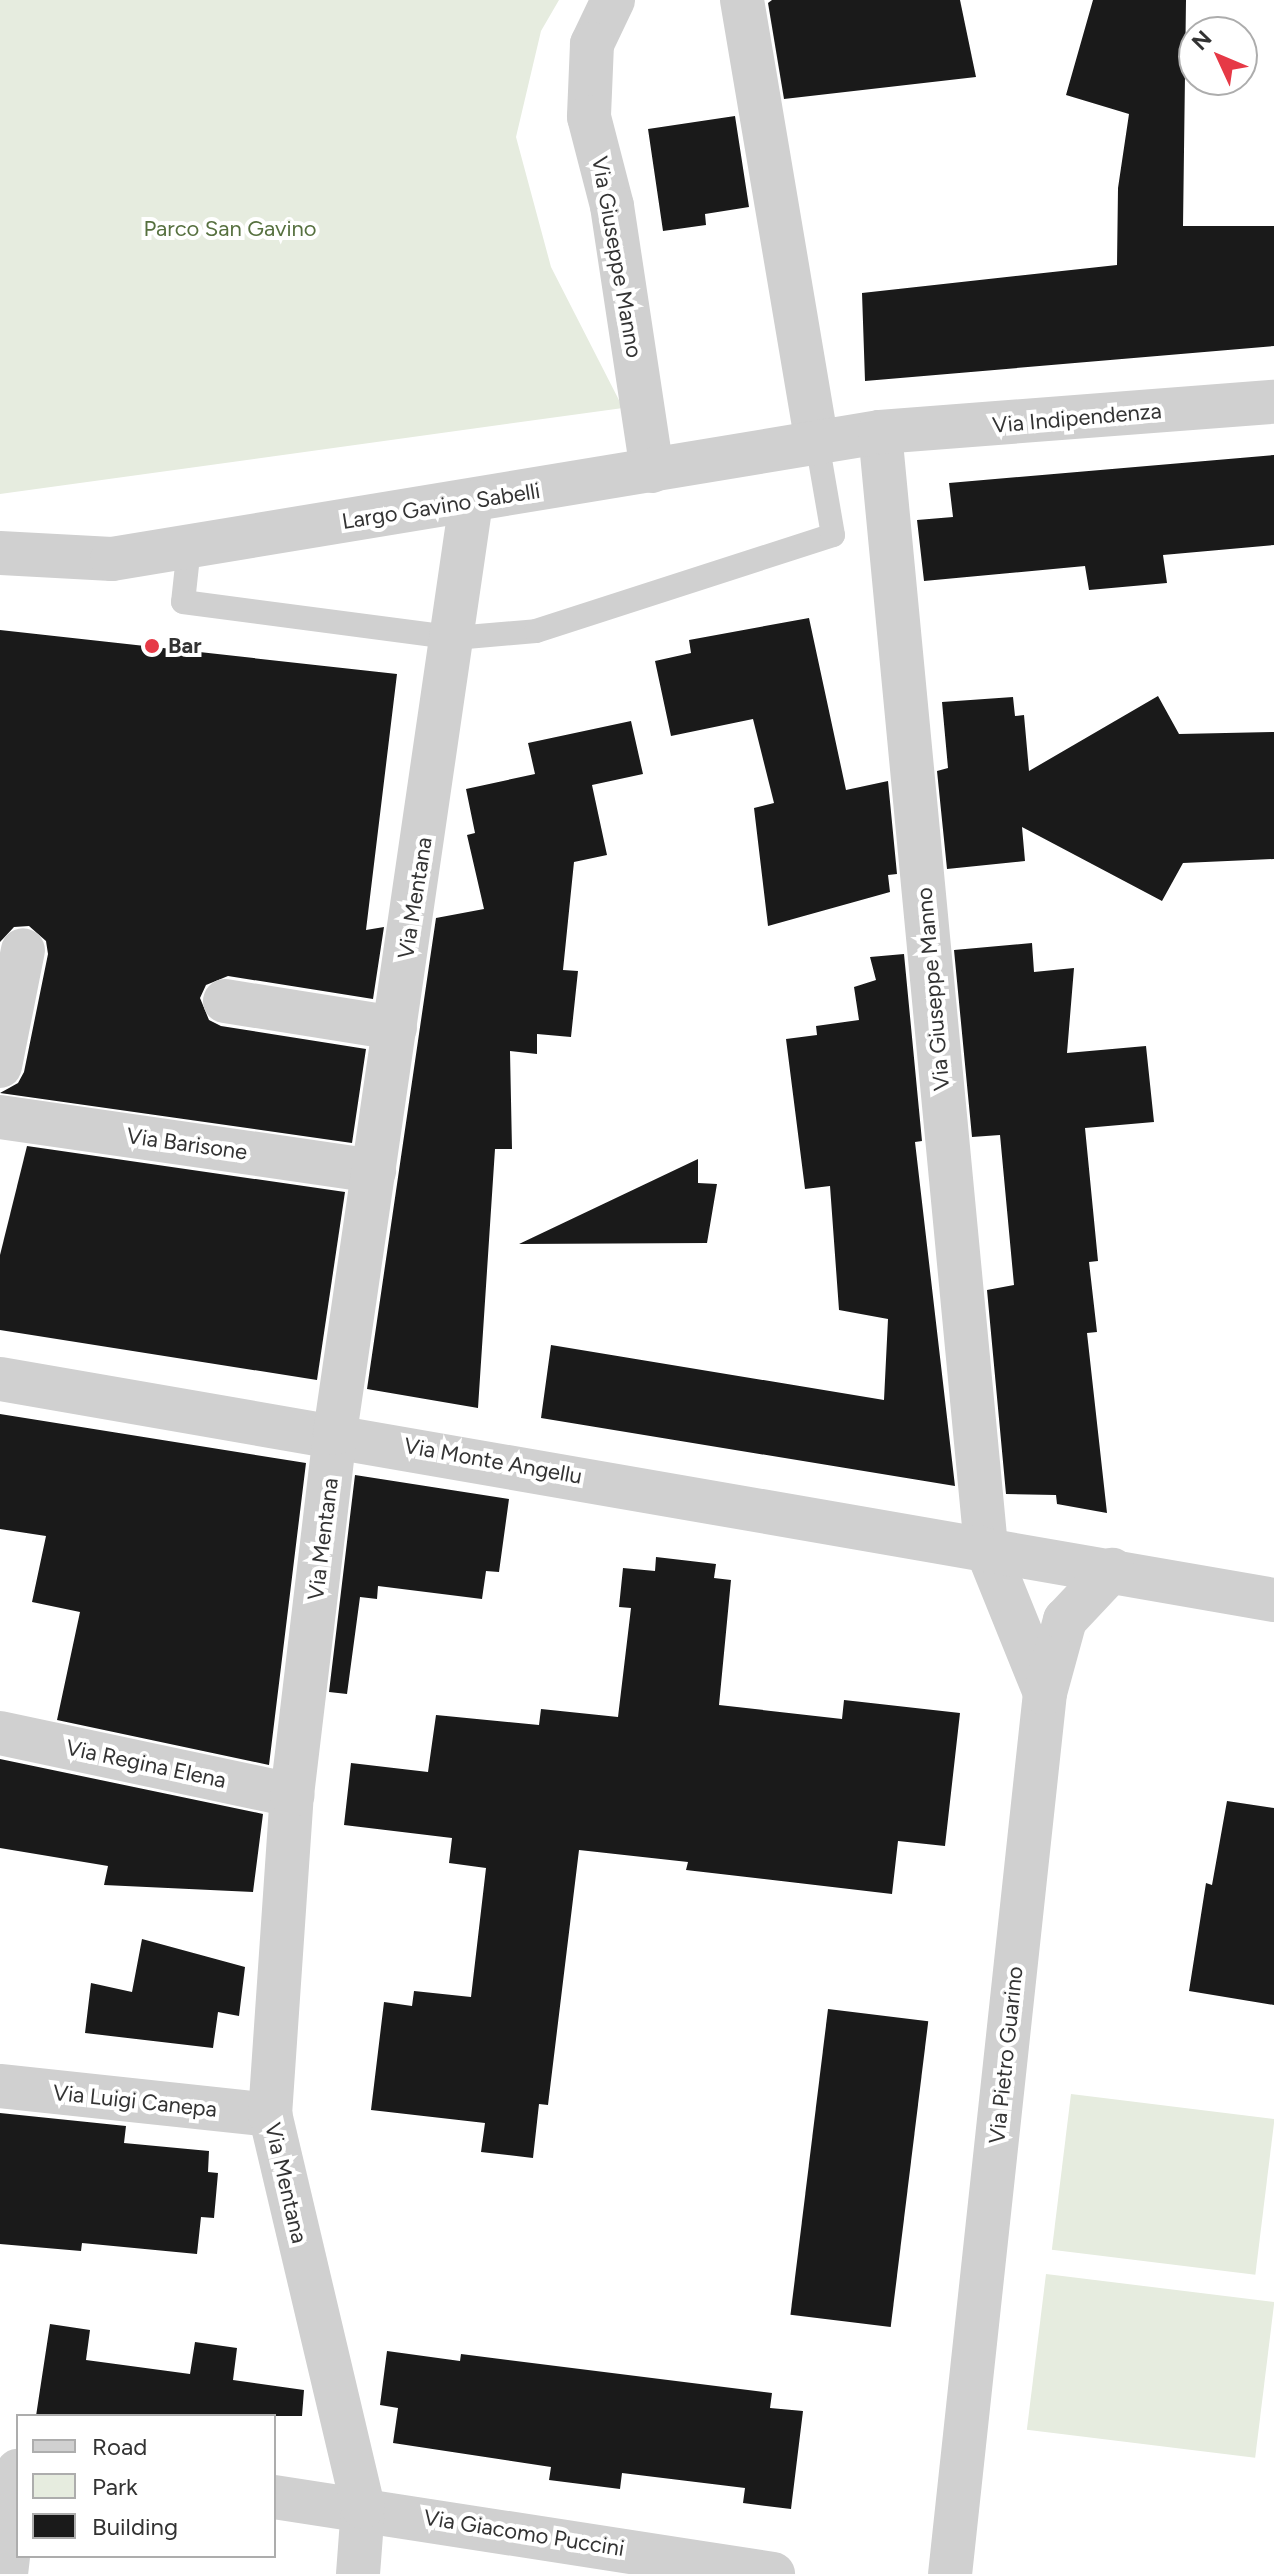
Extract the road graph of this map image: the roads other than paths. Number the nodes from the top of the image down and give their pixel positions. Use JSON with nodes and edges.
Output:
{"nodes":[{"id":1,"x":613,"y":0,"type":"edge"},
{"id":2,"x":742,"y":0,"type":"edge"},
{"id":3,"x":1274,"y":402,"type":"edge"},
{"id":4,"x":880,"y":432,"type":"junction"},
{"id":5,"x":817,"y":442,"type":"junction"},
{"id":6,"x":652,"y":471,"type":"junction"},
{"id":7,"x":471,"y":502,"type":"junction"},
{"id":8,"x":189,"y":547,"type":"junction"},
{"id":9,"x":0,"y":553,"type":"edge"},
{"id":10,"x":455,"y":638,"type":"junction"},
{"id":11,"x":23,"y":950,"type":"dead end"},
{"id":12,"x":225,"y":1001,"type":"dead end"},
{"id":13,"x":395,"y":1028,"type":"junction"},
{"id":14,"x":0,"y":1066,"type":"edge"},
{"id":15,"x":0,"y":1117,"type":"edge"},
{"id":16,"x":374,"y":1171,"type":"junction"},
{"id":17,"x":0,"y":1379,"type":"edge"},
{"id":18,"x":335,"y":1433,"type":"junction"},
{"id":19,"x":986,"y":1547,"type":"junction"},
{"id":20,"x":1112,"y":1570,"type":"junction"},
{"id":21,"x":1274,"y":1600,"type":"edge"},
{"id":22,"x":1045,"y":1693,"type":"junction"},
{"id":23,"x":0,"y":1733,"type":"edge"},
{"id":24,"x":292,"y":1795,"type":"junction"},
{"id":25,"x":0,"y":2086,"type":"edge"},
{"id":26,"x":270,"y":2115,"type":"junction"},
{"id":27,"x":16,"y":2487,"type":"edge"},
{"id":28,"x":276,"y":2497,"type":"edge"},
{"id":29,"x":363,"y":2507,"type":"junction"},
{"id":30,"x":6,"y":2574,"type":"edge"},
{"id":31,"x":358,"y":2574,"type":"edge"},
{"id":32,"x":773,"y":2574,"type":"edge"},
{"id":33,"x":950,"y":2574,"type":"edge"}],
"edges":[{"from":1,"to":6,"type":"street","name":"Via Giuseppe Manno"},
{"from":2,"to":5,"type":"street"},
{"from":3,"to":4,"type":"street","name":"Via Indipendenza"},
{"from":4,"to":5,"type":"street","name":"Largo Gavino Sabelli"},
{"from":4,"to":19,"type":"street","name":"Via Giuseppe Manno"},
{"from":5,"to":6,"type":"street","name":"Largo Gavino Sabelli"},
{"from":5,"to":10,"type":"lane"},
{"from":6,"to":7,"type":"street","name":"Largo Gavino Sabelli"},
{"from":7,"to":8,"type":"street","name":"Largo Gavino Sabelli"},
{"from":7,"to":10,"type":"street","name":"Via Mentana"},
{"from":8,"to":9,"type":"street","name":"Largo Gavino Sabelli"},
{"from":8,"to":10,"type":"lane"},
{"from":10,"to":13,"type":"street","name":"Via Mentana"},
{"from":11,"to":14,"type":"street"},
{"from":12,"to":13,"type":"street"},
{"from":13,"to":16,"type":"street","name":"Via Mentana"},
{"from":15,"to":16,"type":"street","name":"Via Barisone"},
{"from":16,"to":18,"type":"street","name":"Via Mentana"},
{"from":17,"to":18,"type":"street","name":"Via Monte Angellu"},
{"from":18,"to":19,"type":"street","name":"Via Monte Angellu"},
{"from":18,"to":24,"type":"street","name":"Via Mentana"},
{"from":19,"to":20,"type":"street","name":"Via Monte Angellu"},
{"from":19,"to":22,"type":"street","name":"Via Pietro Guarino"},
{"from":20,"to":21,"type":"street","name":"Via Monte Angellu"},
{"from":20,"to":22,"type":"street"},
{"from":22,"to":33,"type":"street","name":"Via Pietro Guarino"},
{"from":23,"to":24,"type":"street","name":"Via Regina Elena"},
{"from":24,"to":26,"type":"street","name":"Via Mentana"},
{"from":25,"to":26,"type":"street","name":"Via Luigi Canepa"},
{"from":26,"to":29,"type":"street","name":"Via Mentana"},
{"from":27,"to":30,"type":"street"},
{"from":28,"to":29,"type":"street","name":"Via Giacomo Puccini"},
{"from":29,"to":31,"type":"street","name":"Via Mentana"},
{"from":29,"to":32,"type":"street","name":"Via Giacomo Puccini"}]}
